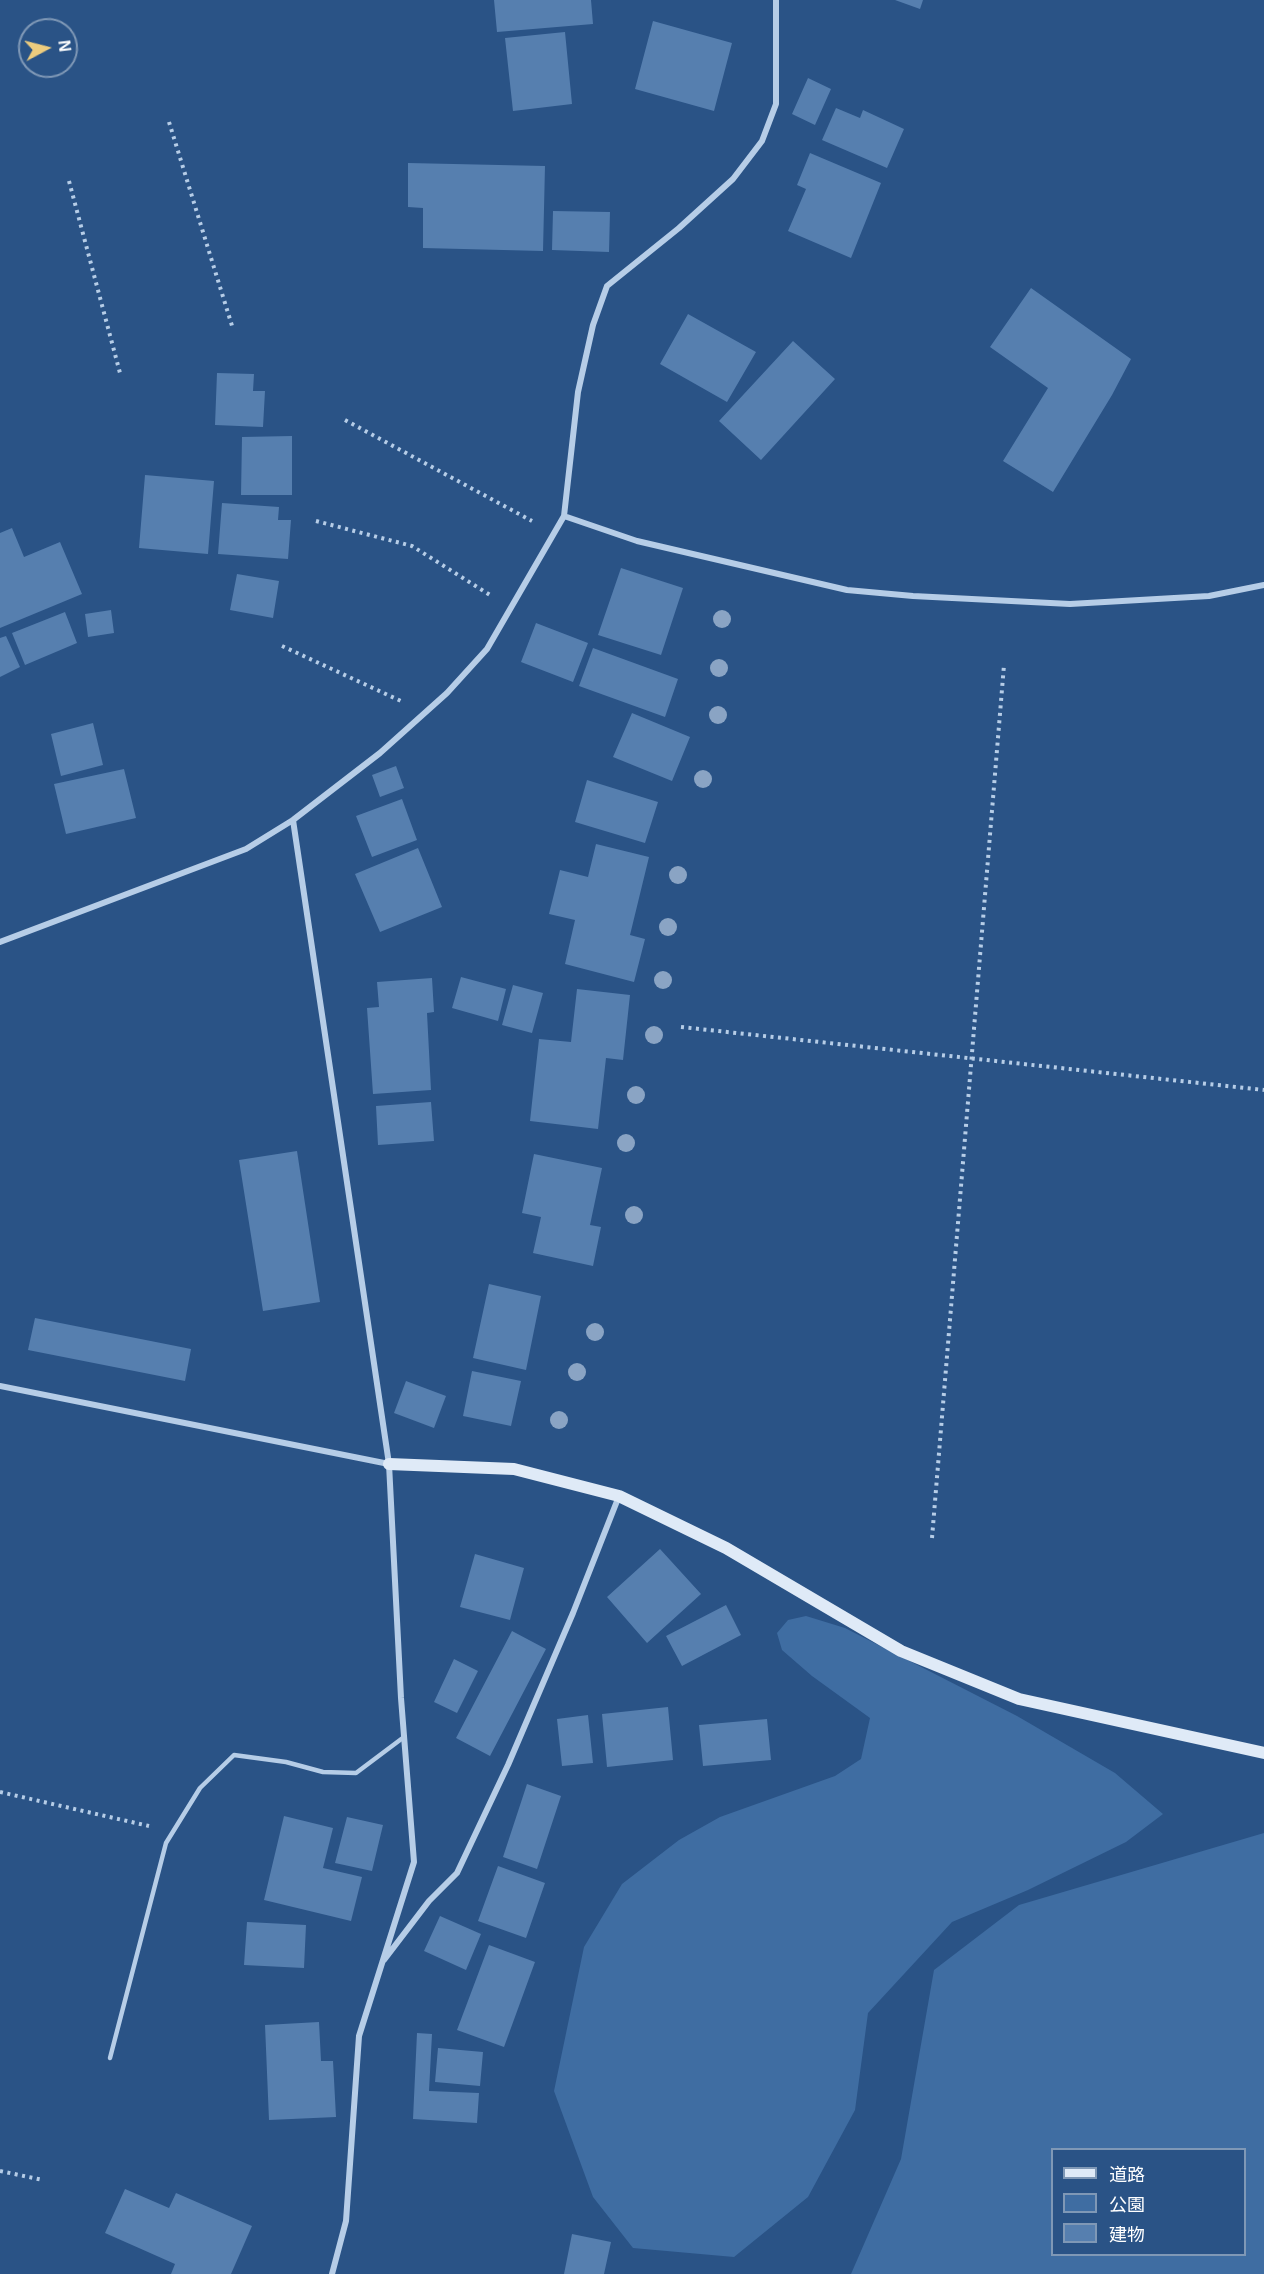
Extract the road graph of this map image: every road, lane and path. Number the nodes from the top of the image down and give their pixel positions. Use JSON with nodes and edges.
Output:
{"nodes":[{"id":1,"x":776,"y":0,"type":"edge"},
{"id":2,"x":169,"y":122,"type":"dead end"},
{"id":3,"x":69,"y":181,"type":"dead end"},
{"id":4,"x":233,"y":329,"type":"dead end"},
{"id":5,"x":120,"y":373,"type":"dead end"},
{"id":6,"x":345,"y":420,"type":"dead end"},
{"id":7,"x":564,"y":516,"type":"junction"},
{"id":8,"x":316,"y":521,"type":"dead end"},
{"id":9,"x":542,"y":526,"type":"dead end"},
{"id":10,"x":1264,"y":585,"type":"edge"},
{"id":11,"x":499,"y":601,"type":"dead end"},
{"id":12,"x":282,"y":646,"type":"dead end"},
{"id":13,"x":1004,"y":665,"type":"dead end"},
{"id":14,"x":408,"y":705,"type":"dead end"},
{"id":15,"x":293,"y":820,"type":"junction"},
{"id":16,"x":0,"y":942,"type":"edge"},
{"id":17,"x":681,"y":1027,"type":"dead end"},
{"id":18,"x":971,"y":1058,"type":"junction"},
{"id":19,"x":1264,"y":1090,"type":"edge"},
{"id":20,"x":0,"y":1386,"type":"edge"},
{"id":21,"x":388,"y":1464,"type":"junction"},
{"id":22,"x":619,"y":1496,"type":"junction"},
{"id":23,"x":932,"y":1538,"type":"dead end"},
{"id":24,"x":404,"y":1737,"type":"junction"},
{"id":25,"x":1264,"y":1753,"type":"edge"},
{"id":26,"x":0,"y":1792,"type":"edge"},
{"id":27,"x":155,"y":1827,"type":"dead end"},
{"id":28,"x":380,"y":1965,"type":"junction"},
{"id":29,"x":110,"y":2058,"type":"dead end"},
{"id":30,"x":0,"y":2171,"type":"edge"},
{"id":31,"x":43,"y":2180,"type":"dead end"},
{"id":32,"x":332,"y":2274,"type":"edge"}],
"edges":[{"from":1,"to":7,"type":"street"},
{"from":2,"to":4,"type":"path"},
{"from":3,"to":5,"type":"path"},
{"from":6,"to":9,"type":"path"},
{"from":7,"to":10,"type":"street"},
{"from":7,"to":15,"type":"street"},
{"from":8,"to":11,"type":"path"},
{"from":12,"to":14,"type":"path"},
{"from":13,"to":18,"type":"path"},
{"from":15,"to":16,"type":"street"},
{"from":15,"to":21,"type":"street"},
{"from":17,"to":18,"type":"path"},
{"from":18,"to":19,"type":"path"},
{"from":18,"to":23,"type":"path"},
{"from":20,"to":21,"type":"street"},
{"from":21,"to":22,"type":"street"},
{"from":21,"to":24,"type":"street"},
{"from":22,"to":25,"type":"street"},
{"from":22,"to":28,"type":"street"},
{"from":24,"to":28,"type":"street"},
{"from":24,"to":29,"type":"lane"},
{"from":26,"to":27,"type":"path"},
{"from":28,"to":32,"type":"street"},
{"from":30,"to":31,"type":"path"}]}
